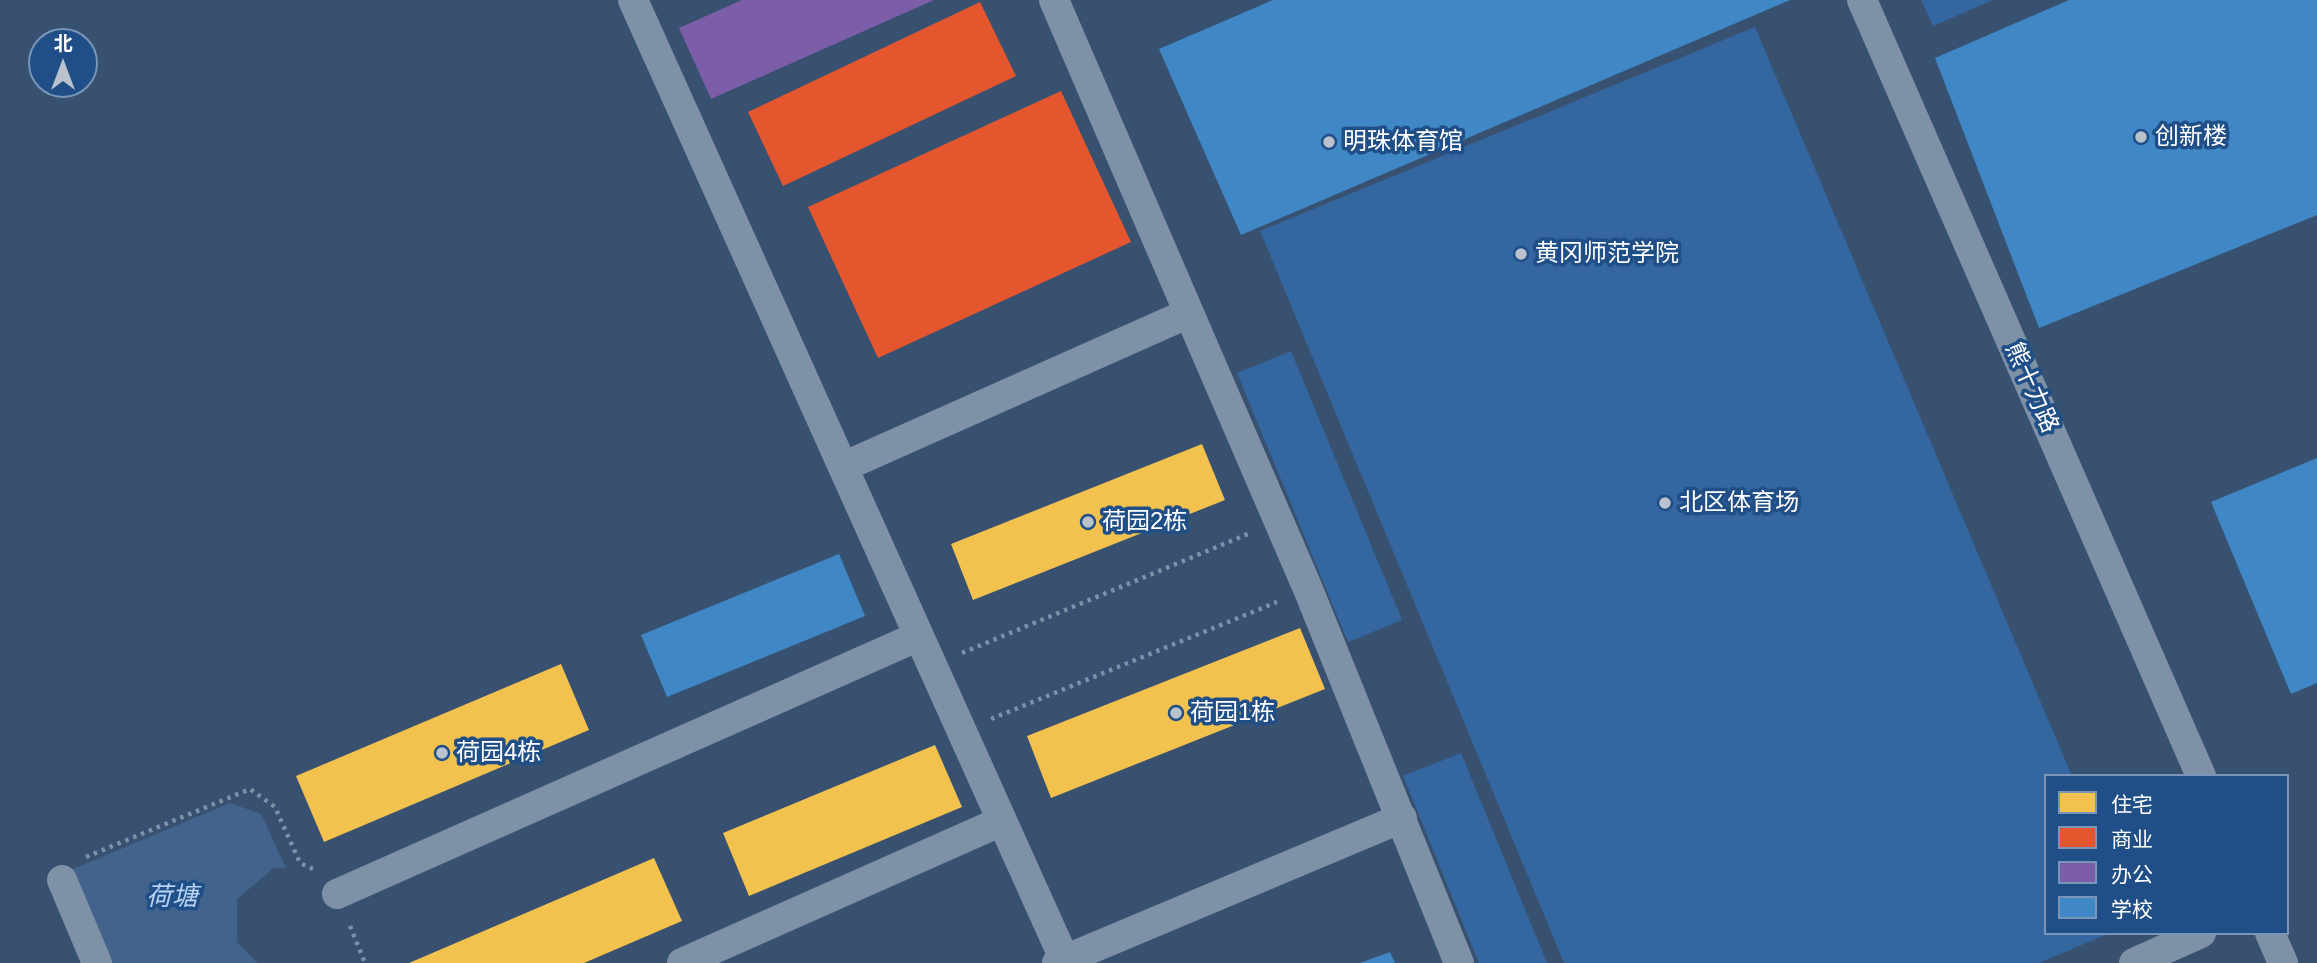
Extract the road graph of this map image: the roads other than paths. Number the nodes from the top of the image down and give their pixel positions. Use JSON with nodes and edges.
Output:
{"nodes":[{"id":1,"x":633,"y":0,"type":"edge"},
{"id":2,"x":1054,"y":0,"type":"edge"},
{"id":3,"x":1862,"y":0,"type":"edge"},
{"id":4,"x":1189,"y":313,"type":"junction"},
{"id":5,"x":843,"y":467,"type":"junction"},
{"id":6,"x":919,"y":636,"type":"junction"},
{"id":7,"x":2200,"y":774,"type":"edge"},
{"id":8,"x":1402,"y":818,"type":"junction"},
{"id":9,"x":1002,"y":821,"type":"junction"},
{"id":10,"x":62,"y":880,"type":"road end"},
{"id":11,"x":337,"y":894,"type":"road end"},
{"id":12,"x":2197,"y":935,"type":"edge"},
{"id":13,"x":2271,"y":935,"type":"edge"},
{"id":14,"x":1062,"y":962,"type":"edge"},
{"id":15,"x":97,"y":963,"type":"edge"},
{"id":16,"x":682,"y":963,"type":"edge"},
{"id":17,"x":1459,"y":963,"type":"edge"},
{"id":18,"x":2134,"y":963,"type":"edge"},
{"id":19,"x":2283,"y":963,"type":"edge"}],
"edges":[{"from":1,"to":5,"type":"street"},
{"from":2,"to":4,"type":"street"},
{"from":3,"to":7,"type":"street","name":"熊十力路"},
{"from":4,"to":5,"type":"street"},
{"from":4,"to":8,"type":"street"},
{"from":5,"to":6,"type":"street"},
{"from":6,"to":9,"type":"street"},
{"from":6,"to":11,"type":"street"},
{"from":8,"to":14,"type":"street"},
{"from":8,"to":17,"type":"street"},
{"from":9,"to":14,"type":"street"},
{"from":9,"to":16,"type":"street"},
{"from":10,"to":15,"type":"street"},
{"from":12,"to":18,"type":"street"},
{"from":13,"to":19,"type":"street"}]}
